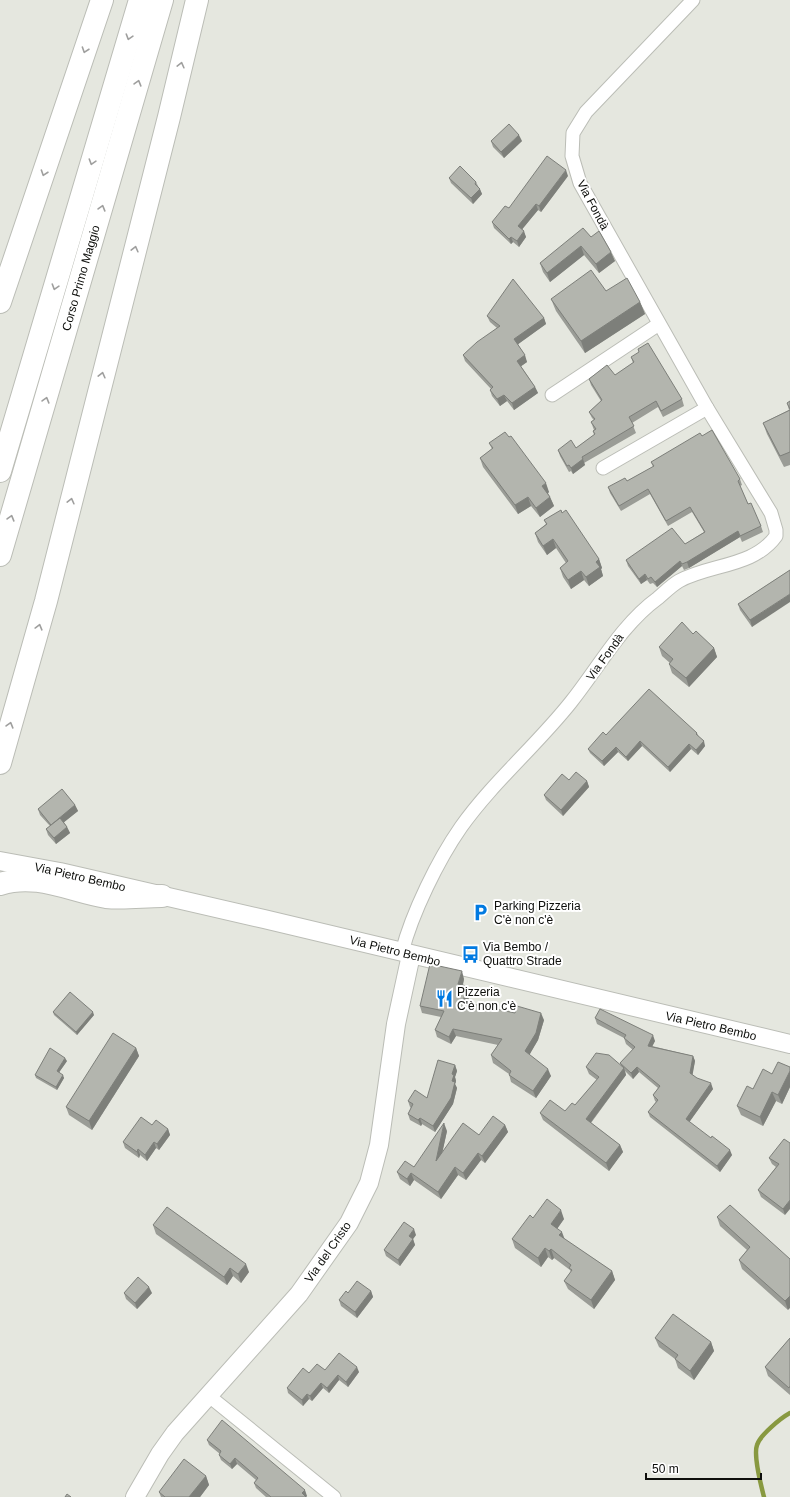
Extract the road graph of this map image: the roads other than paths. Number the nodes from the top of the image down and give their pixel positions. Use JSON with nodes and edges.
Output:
{"nodes":[{"id":1,"x":102,"y":0,"type":"edge"},
{"id":2,"x":140,"y":0,"type":"edge"},
{"id":3,"x":162,"y":0,"type":"edge"},
{"id":4,"x":197,"y":0,"type":"edge"},
{"id":5,"x":693,"y":0,"type":"edge"},
{"id":6,"x":0,"y":302,"type":"edge"},
{"id":7,"x":659,"y":324,"type":"junction"},
{"id":8,"x":552,"y":395,"type":"dead end"},
{"id":9,"x":707,"y":408,"type":"junction"},
{"id":10,"x":604,"y":468,"type":"dead end"},
{"id":11,"x":0,"y":471,"type":"edge"},
{"id":12,"x":0,"y":555,"type":"edge"},
{"id":13,"x":0,"y":763,"type":"edge"},
{"id":14,"x":0,"y":861,"type":"edge"},
{"id":15,"x":0,"y":884,"type":"edge"},
{"id":16,"x":162,"y":896,"type":"junction"},
{"id":17,"x":407,"y":954,"type":"junction"},
{"id":18,"x":790,"y":1044,"type":"edge"},
{"id":19,"x":209,"y":1396,"type":"junction"},
{"id":20,"x":135,"y":1497,"type":"edge"},
{"id":21,"x":334,"y":1497,"type":"edge"}],
"edges":[{"from":1,"to":6,"type":"highway","one_way":true},
{"from":2,"to":11,"type":"highway","name":"Corso Primo Maggio","one_way":true},
{"from":12,"to":3,"type":"highway","name":"Corso Primo Maggio","one_way":true},
{"from":13,"to":4,"type":"highway","one_way":true},
{"from":5,"to":7,"type":"street","name":"Via Fondà"},
{"from":7,"to":8,"type":"street"},
{"from":7,"to":9,"type":"street","name":"Via Fondà"},
{"from":9,"to":10,"type":"street"},
{"from":9,"to":17,"type":"street","name":"Via Fondà"},
{"from":14,"to":16,"type":"main road","name":"Via Pietro Bembo"},
{"from":15,"to":16,"type":"highway"},
{"from":16,"to":17,"type":"main road","name":"Via Pietro Bembo"},
{"from":17,"to":18,"type":"main road","name":"Via Pietro Bembo"},
{"from":17,"to":19,"type":"main road","name":"Via del Cristo"},
{"from":19,"to":20,"type":"main road","name":"Via del Cristo"},
{"from":19,"to":21,"type":"street"}]}
